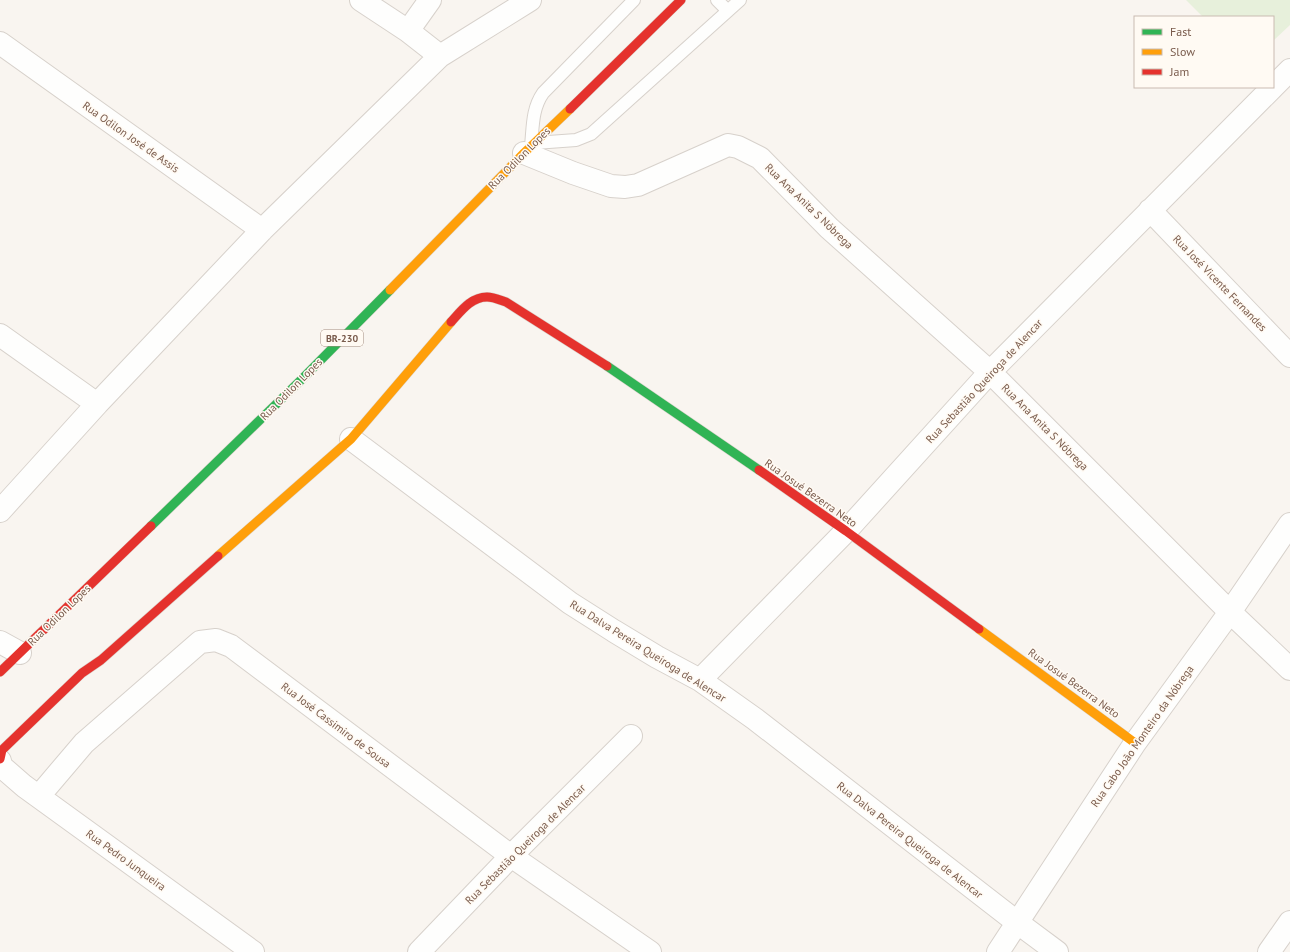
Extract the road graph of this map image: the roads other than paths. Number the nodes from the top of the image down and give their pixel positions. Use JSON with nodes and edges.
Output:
{"nodes":[{"id":1,"x":362,"y":0,"type":"edge"},
{"id":2,"x":430,"y":0,"type":"edge"},
{"id":3,"x":530,"y":0,"type":"edge"},
{"id":4,"x":634,"y":0,"type":"edge"},
{"id":5,"x":681,"y":0,"type":"edge"},
{"id":6,"x":717,"y":0,"type":"edge"},
{"id":7,"x":740,"y":0,"type":"edge"},
{"id":8,"x":728,"y":12,"type":"junction"},
{"id":9,"x":408,"y":32,"type":"junction"},
{"id":10,"x":0,"y":43,"type":"edge"},
{"id":11,"x":440,"y":56,"type":"junction"},
{"id":12,"x":1282,"y":80,"type":"edge"},
{"id":13,"x":1274,"y":88,"type":"edge"},
{"id":14,"x":1274,"y":88,"type":"edge"},
{"id":15,"x":529,"y":147,"type":"junction"},
{"id":16,"x":1150,"y":210,"type":"junction"},
{"id":17,"x":262,"y":230,"type":"junction"},
{"id":18,"x":0,"y":335,"type":"edge"},
{"id":19,"x":1290,"y":356,"type":"edge"},
{"id":20,"x":990,"y":372,"type":"junction"},
{"id":21,"x":97,"y":404,"type":"junction"},
{"id":22,"x":351,"y":439,"type":"junction"},
{"id":23,"x":0,"y":511,"type":"edge"},
{"id":24,"x":1290,"y":524,"type":"edge"},
{"id":25,"x":846,"y":531,"type":"junction"},
{"id":26,"x":1230,"y":612,"type":"junction"},
{"id":27,"x":0,"y":642,"type":"edge"},
{"id":28,"x":20,"y":653,"type":"junction"},
{"id":29,"x":1290,"y":669,"type":"edge"},
{"id":30,"x":0,"y":672,"type":"edge"},
{"id":31,"x":700,"y":680,"type":"junction"},
{"id":32,"x":631,"y":736,"type":"dead end"},
{"id":33,"x":1135,"y":743,"type":"junction"},
{"id":34,"x":0,"y":762,"type":"edge"},
{"id":35,"x":39,"y":796,"type":"junction"},
{"id":36,"x":511,"y":856,"type":"junction"},
{"id":37,"x":1290,"y":922,"type":"edge"},
{"id":38,"x":1018,"y":923,"type":"junction"},
{"id":39,"x":253,"y":952,"type":"edge"},
{"id":40,"x":419,"y":952,"type":"edge"},
{"id":41,"x":650,"y":952,"type":"edge"},
{"id":42,"x":998,"y":952,"type":"edge"},
{"id":43,"x":1057,"y":952,"type":"edge"},
{"id":44,"x":1269,"y":952,"type":"edge"}],
"edges":[{"from":1,"to":9,"type":"street"},
{"from":2,"to":9,"type":"street"},
{"from":3,"to":11,"type":"street"},
{"from":4,"to":15,"type":"lane"},
{"from":5,"to":15,"type":"main road","name":"Rua Odilon Lopes","number":"BR-230"},
{"from":6,"to":8,"type":"lane"},
{"from":7,"to":8,"type":"lane"},
{"from":8,"to":15,"type":"lane"},
{"from":9,"to":11,"type":"street"},
{"from":10,"to":17,"type":"street","name":"Rua Odilon José de Assis"},
{"from":11,"to":17,"type":"street"},
{"from":12,"to":13,"type":"street","name":"Rua Sebastião Queiroga de Alencar"},
{"from":14,"to":16,"type":"street","name":"Rua Sebastião Queiroga de Alencar"},
{"from":15,"to":20,"type":"street","name":"Rua Ana Anita S Nóbrega"},
{"from":15,"to":28,"type":"main road","name":"Rua Odilon Lopes","number":"BR-230"},
{"from":16,"to":19,"type":"street","name":"Rua José Vicente Fernandes"},
{"from":16,"to":20,"type":"street","name":"Rua Sebastião Queiroga de Alencar"},
{"from":17,"to":21,"type":"street"},
{"from":18,"to":21,"type":"street"},
{"from":20,"to":25,"type":"street","name":"Rua Sebastião Queiroga de Alencar"},
{"from":20,"to":26,"type":"street","name":"Rua Ana Anita S Nóbrega"},
{"from":21,"to":23,"type":"street"},
{"from":22,"to":25,"type":"main road","name":"Rua Josué Bezerra Neto"},
{"from":22,"to":31,"type":"street","name":"Rua Dalva Pereira Queiroga de Alencar"},
{"from":22,"to":34,"type":"main road"},
{"from":24,"to":26,"type":"street","name":"Rua Cabo João Monteiro da Nóbrega"},
{"from":25,"to":31,"type":"street","name":"Rua Sebastião Queiroga de Alencar"},
{"from":25,"to":33,"type":"main road","name":"Rua Josué Bezerra Neto"},
{"from":26,"to":29,"type":"street","name":"Rua Ana Anita S Nóbrega"},
{"from":26,"to":33,"type":"street","name":"Rua Cabo João Monteiro da Nóbrega"},
{"from":27,"to":28,"type":"street"},
{"from":28,"to":30,"type":"main road","name":"Rua Odilon Lopes","number":"BR-230"},
{"from":31,"to":38,"type":"street","name":"Rua Dalva Pereira Queiroga de Alencar"},
{"from":32,"to":36,"type":"street","name":"Rua Sebastião Queiroga de Alencar"},
{"from":33,"to":38,"type":"street","name":"Rua Cabo João Monteiro da Nóbrega"},
{"from":34,"to":35,"type":"street","name":"Rua Pedro Junqueira"},
{"from":35,"to":36,"type":"street","name":"Rua José Cassimiro de Sousa"},
{"from":35,"to":39,"type":"street","name":"Rua Pedro Junqueira"},
{"from":36,"to":40,"type":"street","name":"Rua Sebastião Queiroga de Alencar"},
{"from":36,"to":41,"type":"street","name":"Rua José Cassimiro de Sousa"},
{"from":37,"to":44,"type":"street"},
{"from":38,"to":42,"type":"street","name":"Rua Cabo João Monteiro da Nóbrega"},
{"from":38,"to":43,"type":"street","name":"Rua Dalva Pereira Queiroga de Alencar"}]}
